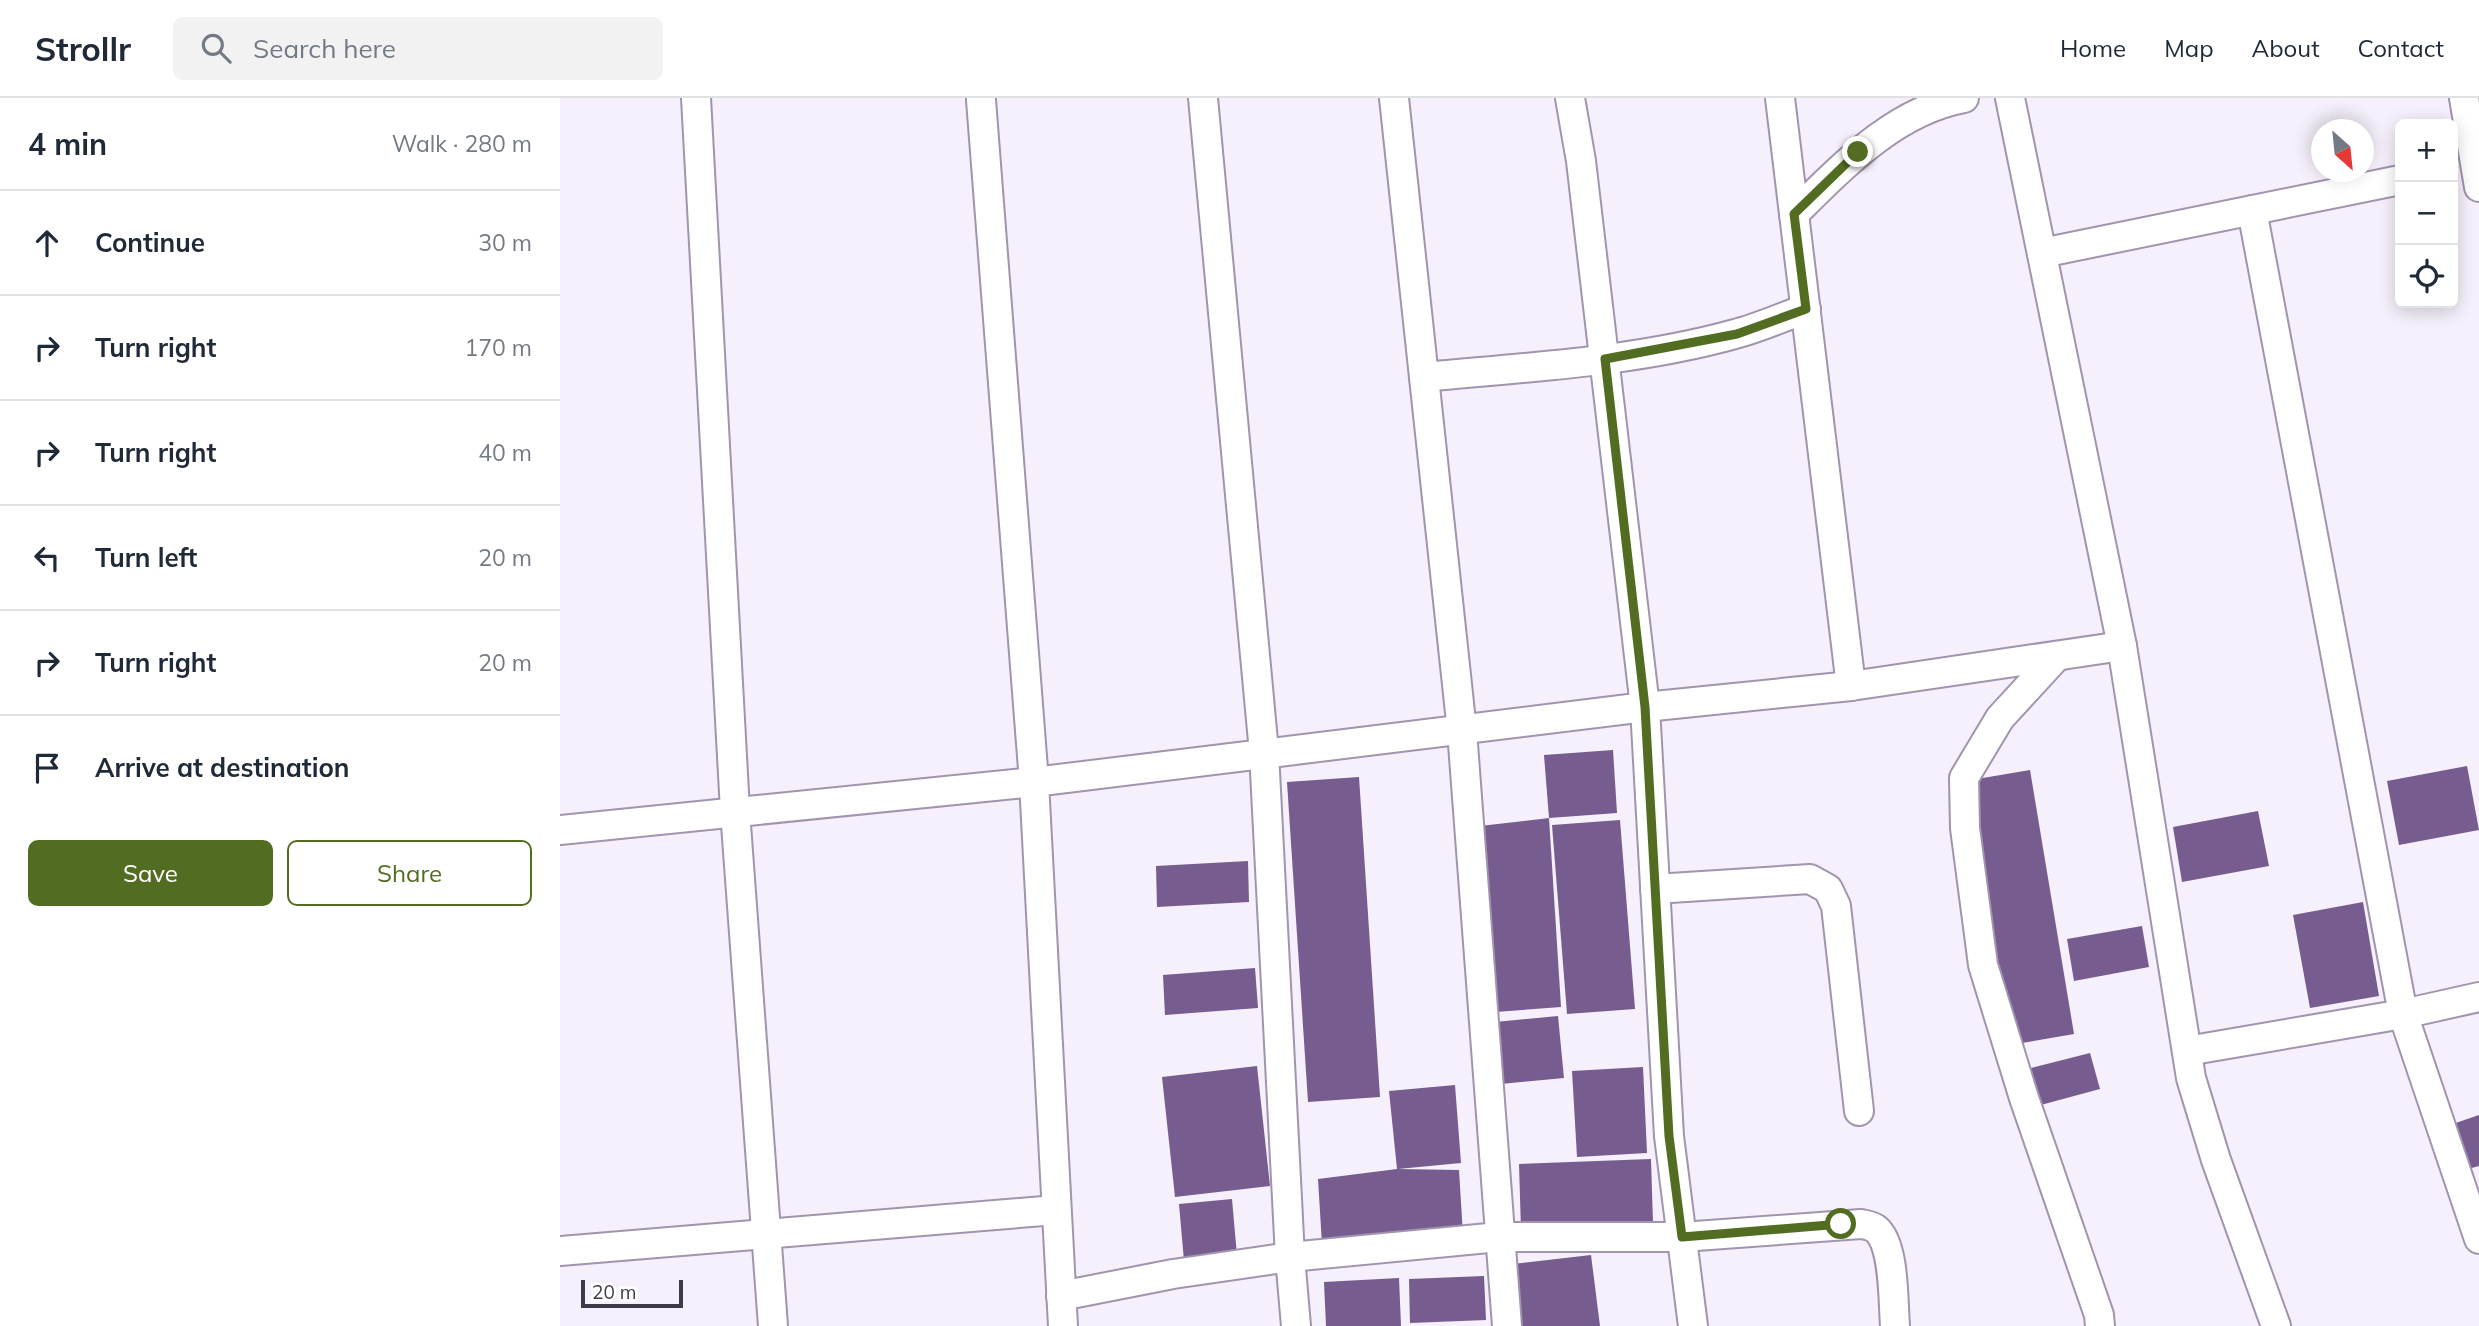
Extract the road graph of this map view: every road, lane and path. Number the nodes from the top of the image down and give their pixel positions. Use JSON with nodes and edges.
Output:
{"nodes":[{"id":1,"x":696,"y":98,"type":"edge"},
{"id":2,"x":1203,"y":98,"type":"edge"},
{"id":3,"x":1394,"y":98,"type":"edge"},
{"id":4,"x":1570,"y":98,"type":"edge"},
{"id":5,"x":1780,"y":98,"type":"edge"},
{"id":6,"x":1964,"y":98,"type":"edge"},
{"id":7,"x":2011,"y":98,"type":"edge"},
{"id":8,"x":2465,"y":98,"type":"edge"},
{"id":9,"x":981,"y":100,"type":"dead end"},
{"id":10,"x":2471,"y":171,"type":"edge"},
{"id":11,"x":2395,"y":181,"type":"edge"},
{"id":12,"x":2252,"y":210,"type":"junction"},
{"id":13,"x":1794,"y":214,"type":"junction"},
{"id":14,"x":2042,"y":253,"type":"junction"},
{"id":15,"x":1806,"y":309,"type":"junction"},
{"id":16,"x":1605,"y":359,"type":"junction"},
{"id":17,"x":1424,"y":377,"type":"junction"},
{"id":18,"x":2122,"y":646,"type":"junction"},
{"id":19,"x":2057,"y":656,"type":"junction"},
{"id":20,"x":1851,"y":686,"type":"junction"},
{"id":21,"x":1645,"y":707,"type":"junction"},
{"id":22,"x":1462,"y":731,"type":"junction"},
{"id":23,"x":1264,"y":752,"type":"junction"},
{"id":24,"x":1034,"y":782,"type":"junction"},
{"id":25,"x":735,"y":811,"type":"junction"},
{"id":26,"x":560,"y":830,"type":"edge"},
{"id":27,"x":1655,"y":889,"type":"junction"},
{"id":28,"x":2479,"y":998,"type":"edge"},
{"id":29,"x":2403,"y":1014,"type":"junction"},
{"id":30,"x":2187,"y":1051,"type":"junction"},
{"id":31,"x":1859,"y":1111,"type":"dead end"},
{"id":32,"x":1056,"y":1210,"type":"junction"},
{"id":33,"x":766,"y":1236,"type":"junction"},
{"id":34,"x":1499,"y":1237,"type":"junction"},
{"id":35,"x":1682,"y":1237,"type":"junction"},
{"id":36,"x":2479,"y":1239,"type":"edge"},
{"id":37,"x":560,"y":1251,"type":"edge"},
{"id":38,"x":1290,"y":1257,"type":"junction"},
{"id":39,"x":1061,"y":1296,"type":"junction"},
{"id":40,"x":773,"y":1326,"type":"edge"},
{"id":41,"x":1063,"y":1326,"type":"edge"},
{"id":42,"x":1296,"y":1326,"type":"edge"},
{"id":43,"x":1507,"y":1326,"type":"edge"},
{"id":44,"x":1693,"y":1326,"type":"edge"},
{"id":45,"x":1895,"y":1326,"type":"edge"},
{"id":46,"x":2100,"y":1326,"type":"edge"},
{"id":47,"x":2276,"y":1326,"type":"edge"}],
"edges":[{"from":1,"to":25,"type":"street"},
{"from":2,"to":23,"type":"street"},
{"from":3,"to":17,"type":"street"},
{"from":4,"to":16,"type":"street"},
{"from":5,"to":13,"type":"street"},
{"from":6,"to":13,"type":"street"},
{"from":7,"to":14,"type":"street"},
{"from":8,"to":10,"type":"street"},
{"from":9,"to":24,"type":"street"},
{"from":11,"to":12,"type":"street"},
{"from":12,"to":14,"type":"street"},
{"from":12,"to":29,"type":"street"},
{"from":13,"to":15,"type":"street"},
{"from":14,"to":18,"type":"street"},
{"from":15,"to":16,"type":"street"},
{"from":15,"to":20,"type":"street"},
{"from":16,"to":17,"type":"street"},
{"from":16,"to":21,"type":"street"},
{"from":17,"to":22,"type":"street"},
{"from":18,"to":19,"type":"street"},
{"from":18,"to":30,"type":"street"},
{"from":19,"to":20,"type":"street"},
{"from":19,"to":46,"type":"street"},
{"from":20,"to":21,"type":"street"},
{"from":21,"to":22,"type":"street"},
{"from":21,"to":27,"type":"street"},
{"from":22,"to":23,"type":"street"},
{"from":22,"to":34,"type":"street"},
{"from":23,"to":24,"type":"street"},
{"from":23,"to":38,"type":"street"},
{"from":24,"to":25,"type":"street"},
{"from":24,"to":32,"type":"street"},
{"from":25,"to":26,"type":"street"},
{"from":25,"to":33,"type":"street"},
{"from":27,"to":31,"type":"street"},
{"from":27,"to":35,"type":"street"},
{"from":28,"to":29,"type":"street"},
{"from":29,"to":30,"type":"street"},
{"from":29,"to":36,"type":"street"},
{"from":30,"to":47,"type":"street"},
{"from":32,"to":33,"type":"street"},
{"from":32,"to":39,"type":"street"},
{"from":33,"to":37,"type":"street"},
{"from":33,"to":40,"type":"street"},
{"from":34,"to":35,"type":"street"},
{"from":34,"to":38,"type":"street"},
{"from":34,"to":43,"type":"street"},
{"from":35,"to":44,"type":"street"},
{"from":35,"to":45,"type":"street"},
{"from":38,"to":39,"type":"street"},
{"from":38,"to":42,"type":"street"},
{"from":39,"to":41,"type":"street"}]}
